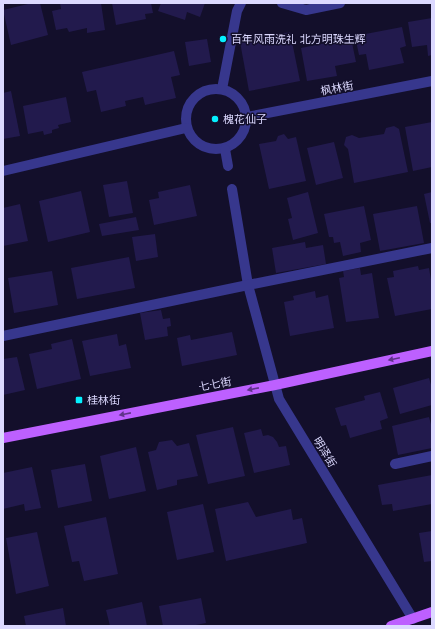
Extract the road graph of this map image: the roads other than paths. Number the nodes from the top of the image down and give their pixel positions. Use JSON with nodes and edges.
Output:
{"nodes":[{"id":1,"x":282,"y":3,"type":"edge"},
{"id":2,"x":340,"y":3,"type":"edge"},
{"id":3,"x":239,"y":7,"type":"edge"},
{"id":4,"x":432,"y":81,"type":"edge"},
{"id":5,"x":222,"y":89,"type":"junction"},
{"id":6,"x":247,"y":117,"type":"junction"},
{"id":7,"x":186,"y":128,"type":"junction"},
{"id":8,"x":225,"y":149,"type":"junction"},
{"id":9,"x":228,"y":166,"type":"dead end"},
{"id":10,"x":3,"y":170,"type":"edge"},
{"id":11,"x":232,"y":189,"type":"dead end"},
{"id":12,"x":432,"y":248,"type":"edge"},
{"id":13,"x":248,"y":285,"type":"junction"},
{"id":14,"x":3,"y":336,"type":"edge"},
{"id":15,"x":432,"y":351,"type":"edge"},
{"id":16,"x":276,"y":385,"type":"junction"},
{"id":17,"x":3,"y":438,"type":"edge"},
{"id":18,"x":432,"y":456,"type":"edge"},
{"id":19,"x":395,"y":464,"type":"dead end"},
{"id":20,"x":432,"y":612,"type":"edge"},
{"id":21,"x":413,"y":619,"type":"junction"},
{"id":22,"x":391,"y":626,"type":"edge"}],
"edges":[{"from":1,"to":2,"type":"street"},
{"from":3,"to":5,"type":"street"},
{"from":4,"to":6,"type":"street","name":"枫林街"},
{"from":5,"to":6,"type":"street"},
{"from":5,"to":7,"type":"street"},
{"from":6,"to":8,"type":"street"},
{"from":7,"to":8,"type":"street"},
{"from":7,"to":10,"type":"street"},
{"from":8,"to":9,"type":"street"},
{"from":11,"to":13,"type":"street","name":"明泽街"},
{"from":12,"to":13,"type":"street"},
{"from":13,"to":14,"type":"street"},
{"from":13,"to":16,"type":"street","name":"明泽街"},
{"from":15,"to":16,"type":"main road","name":"七七街","one_way":true},
{"from":16,"to":17,"type":"main road","name":"七七街","one_way":true},
{"from":16,"to":21,"type":"street","name":"明泽街"},
{"from":18,"to":19,"type":"street"},
{"from":20,"to":21,"type":"main road"},
{"from":21,"to":22,"type":"main road"}]}
